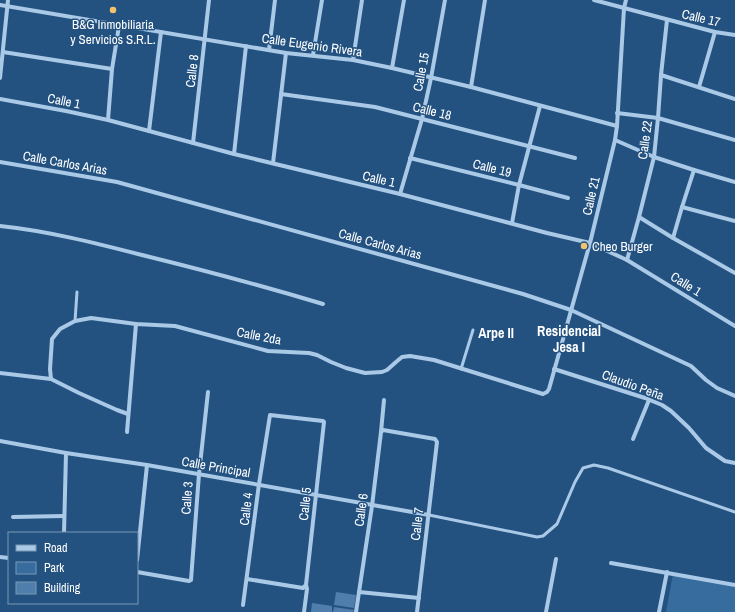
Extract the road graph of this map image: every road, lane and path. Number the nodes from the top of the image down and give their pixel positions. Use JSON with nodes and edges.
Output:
{"nodes":[{"id":1,"x":8,"y":0,"type":"edge"},
{"id":2,"x":209,"y":0,"type":"edge"},
{"id":3,"x":275,"y":0,"type":"edge"},
{"id":4,"x":322,"y":0,"type":"edge"},
{"id":5,"x":362,"y":0,"type":"edge"},
{"id":6,"x":404,"y":0,"type":"edge"},
{"id":7,"x":445,"y":0,"type":"edge"},
{"id":8,"x":485,"y":0,"type":"edge"},
{"id":9,"x":594,"y":0,"type":"edge"},
{"id":10,"x":626,"y":0,"type":"edge"},
{"id":11,"x":0,"y":5,"type":"edge"},
{"id":12,"x":8,"y":6,"type":"junction"},
{"id":13,"x":624,"y":8,"type":"junction"},
{"id":14,"x":667,"y":20,"type":"junction"},
{"id":15,"x":119,"y":26,"type":"junction"},
{"id":16,"x":161,"y":32,"type":"junction"},
{"id":17,"x":715,"y":32,"type":"junction"},
{"id":18,"x":735,"y":35,"type":"edge"},
{"id":19,"x":205,"y":39,"type":"junction"},
{"id":20,"x":246,"y":46,"type":"junction"},
{"id":21,"x":269,"y":50,"type":"junction"},
{"id":22,"x":3,"y":52,"type":"junction"},
{"id":23,"x":286,"y":53,"type":"junction"},
{"id":24,"x":313,"y":56,"type":"junction"},
{"id":25,"x":353,"y":60,"type":"junction"},
{"id":26,"x":392,"y":68,"type":"junction"},
{"id":27,"x":112,"y":70,"type":"junction"},
{"id":28,"x":661,"y":75,"type":"junction"},
{"id":29,"x":0,"y":78,"type":"edge"},
{"id":30,"x":431,"y":78,"type":"junction"},
{"id":31,"x":471,"y":87,"type":"junction"},
{"id":32,"x":699,"y":87,"type":"junction"},
{"id":33,"x":281,"y":94,"type":"junction"},
{"id":34,"x":0,"y":99,"type":"edge"},
{"id":35,"x":735,"y":99,"type":"edge"},
{"id":36,"x":540,"y":106,"type":"junction"},
{"id":37,"x":617,"y":113,"type":"junction"},
{"id":38,"x":422,"y":118,"type":"junction"},
{"id":39,"x":658,"y":118,"type":"junction"},
{"id":40,"x":108,"y":120,"type":"junction"},
{"id":41,"x":617,"y":126,"type":"junction"},
{"id":42,"x":149,"y":130,"type":"junction"},
{"id":43,"x":615,"y":140,"type":"junction"},
{"id":44,"x":735,"y":140,"type":"edge"},
{"id":45,"x":193,"y":143,"type":"junction"},
{"id":46,"x":529,"y":146,"type":"junction"},
{"id":47,"x":234,"y":154,"type":"junction"},
{"id":48,"x":654,"y":157,"type":"junction"},
{"id":49,"x":410,"y":158,"type":"junction"},
{"id":50,"x":575,"y":158,"type":"dead end"},
{"id":51,"x":0,"y":162,"type":"edge"},
{"id":52,"x":272,"y":163,"type":"junction"},
{"id":53,"x":694,"y":170,"type":"junction"},
{"id":54,"x":735,"y":182,"type":"edge"},
{"id":55,"x":519,"y":185,"type":"junction"},
{"id":56,"x":400,"y":194,"type":"junction"},
{"id":57,"x":568,"y":198,"type":"dead end"},
{"id":58,"x":682,"y":207,"type":"junction"},
{"id":59,"x":639,"y":217,"type":"junction"},
{"id":60,"x":735,"y":221,"type":"edge"},
{"id":61,"x":512,"y":223,"type":"junction"},
{"id":62,"x":0,"y":226,"type":"edge"},
{"id":63,"x":673,"y":238,"type":"junction"},
{"id":64,"x":590,"y":243,"type":"junction"},
{"id":65,"x":626,"y":260,"type":"junction"},
{"id":66,"x":735,"y":273,"type":"edge"},
{"id":67,"x":77,"y":292,"type":"dead end"},
{"id":68,"x":324,"y":304,"type":"dead end"},
{"id":69,"x":572,"y":310,"type":"junction"},
{"id":70,"x":75,"y":321,"type":"junction"},
{"id":71,"x":136,"y":324,"type":"junction"},
{"id":72,"x":735,"y":326,"type":"edge"},
{"id":73,"x":473,"y":330,"type":"dead end"},
{"id":74,"x":461,"y":369,"type":"junction"},
{"id":75,"x":554,"y":369,"type":"junction"},
{"id":76,"x":0,"y":373,"type":"edge"},
{"id":77,"x":51,"y":379,"type":"junction"},
{"id":78,"x":208,"y":392,"type":"dead end"},
{"id":79,"x":547,"y":392,"type":"joint"},
{"id":80,"x":735,"y":396,"type":"edge"},
{"id":81,"x":384,"y":400,"type":"dead end"},
{"id":82,"x":650,"y":400,"type":"junction"},
{"id":83,"x":128,"y":414,"type":"junction"},
{"id":84,"x":323,"y":420,"type":"joint"},
{"id":85,"x":382,"y":431,"type":"junction"},
{"id":86,"x":127,"y":432,"type":"dead end"},
{"id":87,"x":633,"y":439,"type":"dead end"},
{"id":88,"x":0,"y":441,"type":"edge"},
{"id":89,"x":66,"y":453,"type":"junction"},
{"id":90,"x":735,"y":463,"type":"edge"},
{"id":91,"x":147,"y":465,"type":"junction"},
{"id":92,"x":199,"y":474,"type":"junction"},
{"id":93,"x":259,"y":484,"type":"junction"},
{"id":94,"x":316,"y":495,"type":"junction"},
{"id":95,"x":372,"y":506,"type":"junction"},
{"id":96,"x":735,"y":512,"type":"edge"},
{"id":97,"x":428,"y":515,"type":"junction"},
{"id":98,"x":13,"y":516,"type":"dead end"},
{"id":99,"x":64,"y":516,"type":"junction"},
{"id":100,"x":64,"y":532,"type":"edge"},
{"id":101,"x":138,"y":550,"type":"edge"},
{"id":102,"x":556,"y":559,"type":"dead end"},
{"id":103,"x":611,"y":563,"type":"dead end"},
{"id":104,"x":138,"y":572,"type":"edge"},
{"id":105,"x":667,"y":572,"type":"junction"},
{"id":106,"x":247,"y":579,"type":"junction"},
{"id":107,"x":735,"y":585,"type":"edge"},
{"id":108,"x":304,"y":587,"type":"junction"},
{"id":109,"x":359,"y":592,"type":"junction"},
{"id":110,"x":419,"y":598,"type":"junction"},
{"id":111,"x":243,"y":605,"type":"dead end"},
{"id":112,"x":304,"y":612,"type":"edge"},
{"id":113,"x":356,"y":612,"type":"edge"},
{"id":114,"x":417,"y":612,"type":"edge"},
{"id":115,"x":546,"y":612,"type":"edge"},
{"id":116,"x":659,"y":612,"type":"edge"}],
"edges":[{"from":1,"to":12,"type":"street"},
{"from":2,"to":19,"type":"street","name":"Calle 8"},
{"from":3,"to":21,"type":"street"},
{"from":4,"to":24,"type":"street"},
{"from":5,"to":25,"type":"street"},
{"from":6,"to":26,"type":"street"},
{"from":7,"to":30,"type":"street","name":"Calle 15"},
{"from":8,"to":31,"type":"street"},
{"from":9,"to":13,"type":"street","name":"Calle 17"},
{"from":10,"to":13,"type":"street","name":"Calle 21"},
{"from":11,"to":12,"type":"street","name":"Calle Eugenio Rivera"},
{"from":12,"to":15,"type":"street","name":"Calle Eugenio Rivera"},
{"from":12,"to":22,"type":"street"},
{"from":13,"to":14,"type":"street","name":"Calle 17"},
{"from":13,"to":37,"type":"street","name":"Calle 21"},
{"from":14,"to":17,"type":"street","name":"Calle 17"},
{"from":14,"to":28,"type":"street","name":"Calle 22"},
{"from":15,"to":16,"type":"street","name":"Calle Eugenio Rivera"},
{"from":15,"to":27,"type":"street"},
{"from":16,"to":19,"type":"street","name":"Calle Eugenio Rivera"},
{"from":16,"to":42,"type":"street"},
{"from":17,"to":18,"type":"street","name":"Calle 17"},
{"from":17,"to":32,"type":"street"},
{"from":19,"to":20,"type":"street","name":"Calle Eugenio Rivera"},
{"from":19,"to":45,"type":"street","name":"Calle 8"},
{"from":20,"to":21,"type":"street","name":"Calle Eugenio Rivera"},
{"from":20,"to":47,"type":"street"},
{"from":21,"to":23,"type":"street","name":"Calle Eugenio Rivera"},
{"from":22,"to":27,"type":"street"},
{"from":22,"to":29,"type":"street"},
{"from":23,"to":24,"type":"street","name":"Calle Eugenio Rivera"},
{"from":23,"to":33,"type":"street"},
{"from":24,"to":25,"type":"street","name":"Calle Eugenio Rivera"},
{"from":25,"to":26,"type":"street","name":"Calle Eugenio Rivera"},
{"from":26,"to":30,"type":"street","name":"Calle Eugenio Rivera"},
{"from":27,"to":40,"type":"street"},
{"from":28,"to":32,"type":"street"},
{"from":28,"to":39,"type":"street","name":"Calle 22"},
{"from":30,"to":31,"type":"street","name":"Calle Eugenio Rivera"},
{"from":30,"to":38,"type":"street","name":"Calle 15"},
{"from":31,"to":36,"type":"street","name":"Calle Eugenio Rivera"},
{"from":32,"to":35,"type":"street"},
{"from":33,"to":38,"type":"street","name":"Calle 18"},
{"from":33,"to":52,"type":"street"},
{"from":34,"to":40,"type":"street","name":"Calle 1"},
{"from":36,"to":41,"type":"street","name":"Calle Eugenio Rivera"},
{"from":36,"to":46,"type":"street"},
{"from":37,"to":39,"type":"street"},
{"from":37,"to":41,"type":"street","name":"Calle 21"},
{"from":38,"to":46,"type":"street","name":"Calle 18"},
{"from":38,"to":49,"type":"street","name":"Calle 15"},
{"from":39,"to":44,"type":"street"},
{"from":39,"to":48,"type":"street","name":"Calle 22"},
{"from":40,"to":42,"type":"street","name":"Calle 1"},
{"from":41,"to":43,"type":"street","name":"Calle 21"},
{"from":42,"to":45,"type":"street","name":"Calle 1"},
{"from":43,"to":48,"type":"street"},
{"from":43,"to":64,"type":"street","name":"Calle 21"},
{"from":45,"to":47,"type":"street","name":"Calle 1"},
{"from":46,"to":50,"type":"street","name":"Calle 18"},
{"from":46,"to":55,"type":"street"},
{"from":47,"to":52,"type":"street","name":"Calle 1"},
{"from":48,"to":53,"type":"street"},
{"from":48,"to":59,"type":"street","name":"Calle 22"},
{"from":49,"to":55,"type":"street","name":"Calle 19"},
{"from":49,"to":56,"type":"street","name":"Calle 15"},
{"from":51,"to":69,"type":"street","name":"Calle Carlos Arias"},
{"from":52,"to":56,"type":"street","name":"Calle 1"},
{"from":53,"to":54,"type":"street"},
{"from":53,"to":58,"type":"street"},
{"from":55,"to":57,"type":"street","name":"Calle 19"},
{"from":55,"to":61,"type":"street"},
{"from":56,"to":61,"type":"street","name":"Calle 1"},
{"from":58,"to":60,"type":"street"},
{"from":58,"to":63,"type":"street"},
{"from":59,"to":63,"type":"street"},
{"from":59,"to":65,"type":"street","name":"Calle 22"},
{"from":61,"to":64,"type":"street","name":"Calle 1"},
{"from":62,"to":68,"type":"street"},
{"from":63,"to":66,"type":"street"},
{"from":64,"to":65,"type":"street","name":"Calle 1"},
{"from":64,"to":69,"type":"street","name":"Calle 21"},
{"from":65,"to":72,"type":"street","name":"Calle 1"},
{"from":67,"to":70,"type":"lane"},
{"from":69,"to":75,"type":"street","name":"Calle 21"},
{"from":69,"to":80,"type":"street","name":"Calle Carlos Arias"},
{"from":70,"to":71,"type":"street","name":"Calle 2da"},
{"from":70,"to":77,"type":"street","name":"Calle 2da"},
{"from":71,"to":74,"type":"street","name":"Calle 2da"},
{"from":71,"to":83,"type":"street"},
{"from":73,"to":74,"type":"lane"},
{"from":74,"to":79,"type":"street","name":"Calle 2da"},
{"from":75,"to":79,"type":"street","name":"Calle 21"},
{"from":75,"to":82,"type":"street","name":"Claudio Peña"},
{"from":76,"to":77,"type":"street"},
{"from":77,"to":83,"type":"street"},
{"from":78,"to":92,"type":"street","name":"Calle 3"},
{"from":81,"to":85,"type":"street","name":"Calle 6"},
{"from":82,"to":87,"type":"street"},
{"from":82,"to":90,"type":"street","name":"Claudio Peña"},
{"from":83,"to":86,"type":"street"},
{"from":84,"to":93,"type":"street","name":"Calle 4"},
{"from":84,"to":94,"type":"street","name":"Calle 5"},
{"from":85,"to":95,"type":"street","name":"Calle 6"},
{"from":85,"to":97,"type":"street","name":"Calle 7"},
{"from":88,"to":89,"type":"street","name":"Calle Principal"},
{"from":89,"to":91,"type":"street","name":"Calle Principal"},
{"from":89,"to":99,"type":"street"},
{"from":91,"to":92,"type":"street","name":"Calle Principal"},
{"from":91,"to":101,"type":"street"},
{"from":92,"to":93,"type":"street","name":"Calle Principal"},
{"from":92,"to":104,"type":"street","name":"Calle 3"},
{"from":93,"to":94,"type":"street","name":"Calle Principal"},
{"from":93,"to":106,"type":"street","name":"Calle 4"},
{"from":94,"to":95,"type":"street","name":"Calle Principal"},
{"from":94,"to":108,"type":"street","name":"Calle 5"},
{"from":95,"to":97,"type":"street","name":"Calle Principal"},
{"from":95,"to":109,"type":"street","name":"Calle 6"},
{"from":96,"to":97,"type":"lane"},
{"from":97,"to":110,"type":"street","name":"Calle 7"},
{"from":98,"to":99,"type":"street"},
{"from":99,"to":100,"type":"street"},
{"from":102,"to":115,"type":"street"},
{"from":103,"to":105,"type":"street"},
{"from":105,"to":107,"type":"street"},
{"from":105,"to":116,"type":"street"},
{"from":106,"to":108,"type":"street"},
{"from":106,"to":111,"type":"street","name":"Calle 4"},
{"from":108,"to":112,"type":"street","name":"Calle 5"},
{"from":109,"to":110,"type":"street"},
{"from":109,"to":113,"type":"street","name":"Calle 6"},
{"from":110,"to":114,"type":"street","name":"Calle 7"}]}
